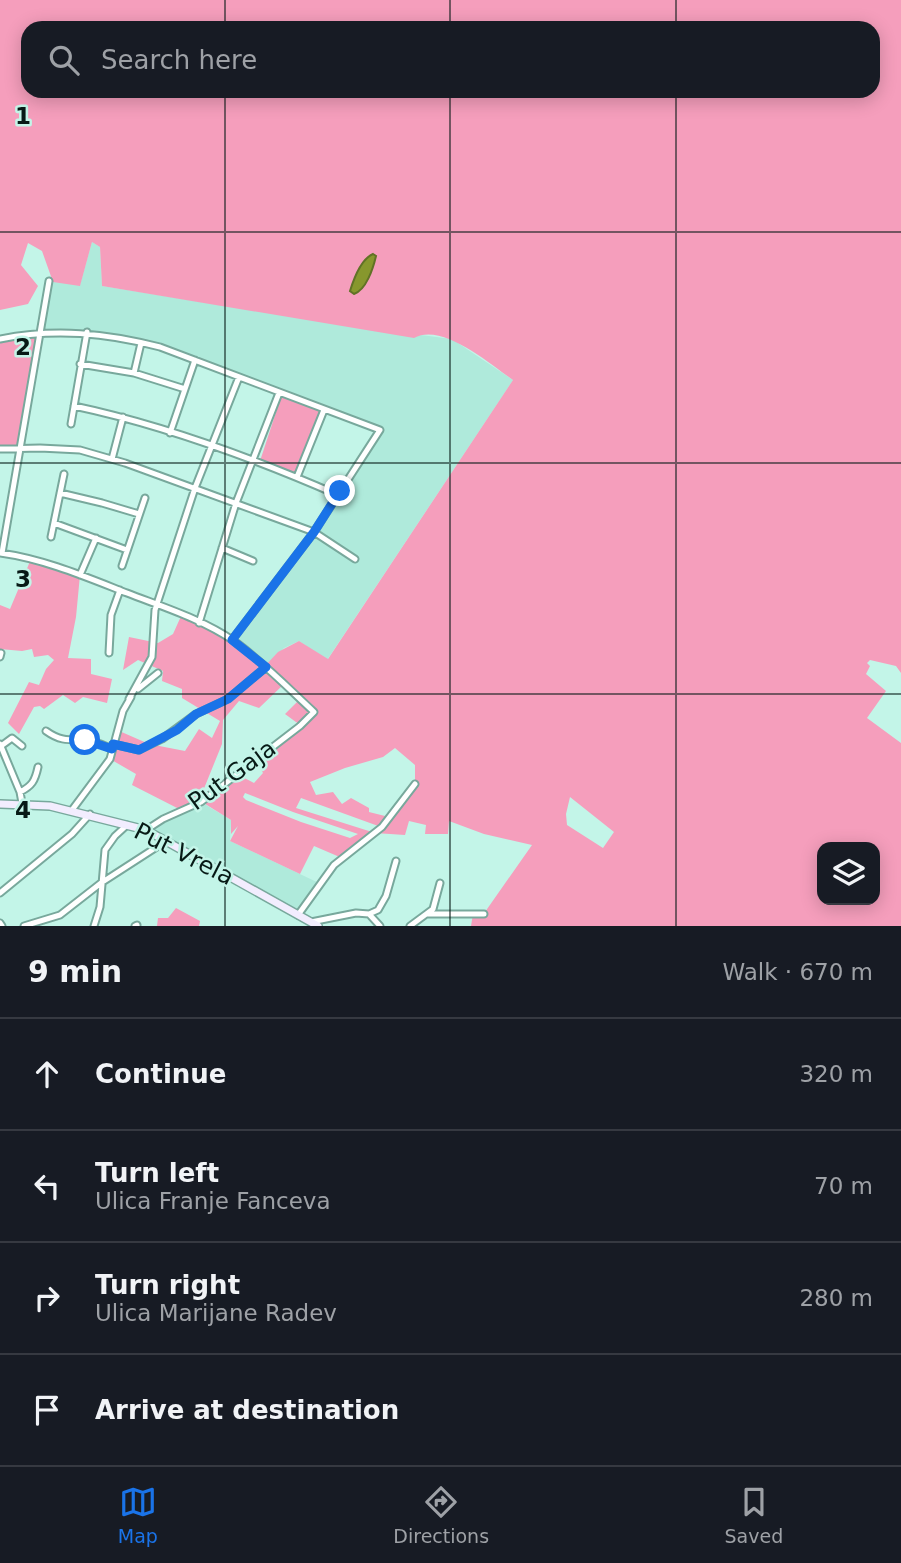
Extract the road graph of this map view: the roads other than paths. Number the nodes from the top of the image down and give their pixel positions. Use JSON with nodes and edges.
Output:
{"nodes":[{"id":1,"x":49,"y":281,"type":"dead end"},
{"id":2,"x":87,"y":332,"type":"junction"},
{"id":3,"x":39,"y":334,"type":"junction"},
{"id":4,"x":0,"y":339,"type":"edge"},
{"id":5,"x":141,"y":342,"type":"junction"},
{"id":6,"x":195,"y":360,"type":"junction"},
{"id":7,"x":80,"y":364,"type":"junction"},
{"id":8,"x":134,"y":373,"type":"junction"},
{"id":9,"x":239,"y":377,"type":"junction"},
{"id":10,"x":185,"y":389,"type":"junction"},
{"id":11,"x":279,"y":393,"type":"junction"},
{"id":12,"x":74,"y":406,"type":"junction"},
{"id":13,"x":324,"y":410,"type":"junction"},
{"id":14,"x":123,"y":417,"type":"junction"},
{"id":15,"x":71,"y":424,"type":"dead end"},
{"id":16,"x":170,"y":433,"type":"junction"},
{"id":17,"x":20,"y":447,"type":"junction"},
{"id":18,"x":211,"y":447,"type":"junction"},
{"id":19,"x":0,"y":449,"type":"edge"},
{"id":20,"x":112,"y":459,"type":"junction"},
{"id":21,"x":252,"y":462,"type":"junction"},
{"id":22,"x":64,"y":474,"type":"dead end"},
{"id":23,"x":297,"y":477,"type":"junction"},
{"id":24,"x":195,"y":488,"type":"junction"},
{"id":25,"x":60,"y":493,"type":"junction"},
{"id":26,"x":338,"y":495,"type":"junction"},
{"id":27,"x":145,"y":498,"type":"dead end"},
{"id":28,"x":236,"y":503,"type":"junction"},
{"id":29,"x":139,"y":514,"type":"junction"},
{"id":30,"x":54,"y":523,"type":"junction"},
{"id":31,"x":314,"y":532,"type":"junction"},
{"id":32,"x":51,"y":537,"type":"dead end"},
{"id":33,"x":96,"y":538,"type":"junction"},
{"id":34,"x":222,"y":548,"type":"junction"},
{"id":35,"x":127,"y":550,"type":"junction"},
{"id":36,"x":1,"y":553,"type":"edge"},
{"id":37,"x":355,"y":559,"type":"dead end"},
{"id":38,"x":253,"y":561,"type":"dead end"},
{"id":39,"x":121,"y":566,"type":"dead end"},
{"id":40,"x":80,"y":575,"type":"junction"},
{"id":41,"x":120,"y":590,"type":"junction"},
{"id":42,"x":157,"y":604,"type":"junction"},
{"id":43,"x":198,"y":623,"type":"junction"},
{"id":44,"x":232,"y":640,"type":"junction"},
{"id":45,"x":108,"y":653,"type":"dead end"},
{"id":46,"x":266,"y":667,"type":"junction"},
{"id":47,"x":158,"y":673,"type":"dead end"},
{"id":48,"x":130,"y":699,"type":"junction"},
{"id":49,"x":46,"y":731,"type":"dead end"},
{"id":50,"x":1,"y":745,"type":"edge"},
{"id":51,"x":22,"y":746,"type":"dead end"},
{"id":52,"x":113,"y":746,"type":"junction"},
{"id":53,"x":38,"y":767,"type":"dead end"},
{"id":54,"x":415,"y":784,"type":"dead end"},
{"id":55,"x":20,"y":792,"type":"junction"},
{"id":56,"x":22,"y":803,"type":"junction"},
{"id":57,"x":0,"y":804,"type":"edge"},
{"id":58,"x":72,"y":810,"type":"junction"},
{"id":59,"x":90,"y":814,"type":"junction"},
{"id":60,"x":127,"y":825,"type":"junction"},
{"id":61,"x":146,"y":830,"type":"junction"},
{"id":62,"x":166,"y":841,"type":"junction"},
{"id":63,"x":396,"y":861,"type":"dead end"},
{"id":64,"x":101,"y":883,"type":"junction"},
{"id":65,"x":440,"y":883,"type":"dead end"},
{"id":66,"x":0,"y":893,"type":"edge"},
{"id":67,"x":369,"y":914,"type":"junction"},
{"id":68,"x":428,"y":914,"type":"junction"},
{"id":69,"x":484,"y":914,"type":"dead end"},
{"id":70,"x":298,"y":915,"type":"junction"},
{"id":71,"x":314,"y":924,"type":"edge"},
{"id":72,"x":24,"y":926,"type":"edge"},
{"id":73,"x":94,"y":926,"type":"edge"},
{"id":74,"x":380,"y":926,"type":"edge"},
{"id":75,"x":410,"y":926,"type":"edge"}],
"edges":[{"from":1,"to":3,"type":"street"},
{"from":2,"to":3,"type":"street"},
{"from":2,"to":5,"type":"street"},
{"from":2,"to":7,"type":"street"},
{"from":3,"to":4,"type":"street"},
{"from":3,"to":17,"type":"street"},
{"from":5,"to":6,"type":"street"},
{"from":5,"to":8,"type":"street"},
{"from":6,"to":9,"type":"street"},
{"from":6,"to":10,"type":"street"},
{"from":7,"to":8,"type":"street"},
{"from":7,"to":12,"type":"street"},
{"from":8,"to":10,"type":"street"},
{"from":9,"to":11,"type":"street"},
{"from":9,"to":18,"type":"street"},
{"from":10,"to":16,"type":"street"},
{"from":11,"to":13,"type":"street"},
{"from":11,"to":21,"type":"street"},
{"from":12,"to":14,"type":"street"},
{"from":12,"to":15,"type":"street"},
{"from":13,"to":23,"type":"street"},
{"from":13,"to":26,"type":"street"},
{"from":14,"to":16,"type":"street"},
{"from":14,"to":20,"type":"street"},
{"from":16,"to":18,"type":"street"},
{"from":17,"to":19,"type":"street"},
{"from":17,"to":20,"type":"street"},
{"from":17,"to":36,"type":"street"},
{"from":18,"to":21,"type":"street"},
{"from":18,"to":24,"type":"street"},
{"from":20,"to":24,"type":"street"},
{"from":21,"to":23,"type":"street"},
{"from":21,"to":28,"type":"street"},
{"from":22,"to":25,"type":"street"},
{"from":23,"to":26,"type":"street"},
{"from":24,"to":28,"type":"street"},
{"from":24,"to":42,"type":"street"},
{"from":25,"to":29,"type":"street"},
{"from":25,"to":30,"type":"street"},
{"from":26,"to":31,"type":"street"},
{"from":27,"to":29,"type":"street"},
{"from":28,"to":31,"type":"street"},
{"from":28,"to":34,"type":"street"},
{"from":29,"to":35,"type":"street"},
{"from":30,"to":32,"type":"street"},
{"from":30,"to":33,"type":"street"},
{"from":31,"to":37,"type":"street"},
{"from":31,"to":44,"type":"street"},
{"from":33,"to":35,"type":"street"},
{"from":33,"to":40,"type":"street"},
{"from":34,"to":38,"type":"street"},
{"from":34,"to":43,"type":"street"},
{"from":35,"to":39,"type":"street"},
{"from":36,"to":40,"type":"street"},
{"from":40,"to":41,"type":"street"},
{"from":41,"to":42,"type":"street"},
{"from":41,"to":45,"type":"street"},
{"from":42,"to":43,"type":"street"},
{"from":42,"to":48,"type":"street"},
{"from":43,"to":44,"type":"street"},
{"from":44,"to":46,"type":"street"},
{"from":46,"to":52,"type":"street"},
{"from":46,"to":61,"type":"street","name":"Put Gaja"},
{"from":47,"to":48,"type":"street"},
{"from":48,"to":52,"type":"street"},
{"from":49,"to":52,"type":"street"},
{"from":50,"to":51,"type":"street"},
{"from":50,"to":55,"type":"street"},
{"from":52,"to":58,"type":"street"},
{"from":53,"to":55,"type":"street"},
{"from":54,"to":70,"type":"street"},
{"from":55,"to":56,"type":"street"},
{"from":56,"to":57,"type":"main road","name":"Put Vrela"},
{"from":56,"to":58,"type":"main road","name":"Put Vrela"},
{"from":58,"to":59,"type":"main road","name":"Put Vrela"},
{"from":59,"to":60,"type":"main road","name":"Put Vrela"},
{"from":59,"to":66,"type":"street"},
{"from":60,"to":61,"type":"main road","name":"Put Vrela"},
{"from":60,"to":64,"type":"street"},
{"from":61,"to":62,"type":"main road","name":"Put Vrela"},
{"from":62,"to":64,"type":"street"},
{"from":62,"to":70,"type":"main road","name":"Put Vrela"},
{"from":63,"to":67,"type":"street"},
{"from":64,"to":72,"type":"street"},
{"from":64,"to":73,"type":"street"},
{"from":65,"to":68,"type":"street"},
{"from":67,"to":71,"type":"street"},
{"from":67,"to":74,"type":"street"},
{"from":68,"to":69,"type":"street"},
{"from":68,"to":75,"type":"street"},
{"from":70,"to":71,"type":"main road","name":"Put Vrela"}]}
